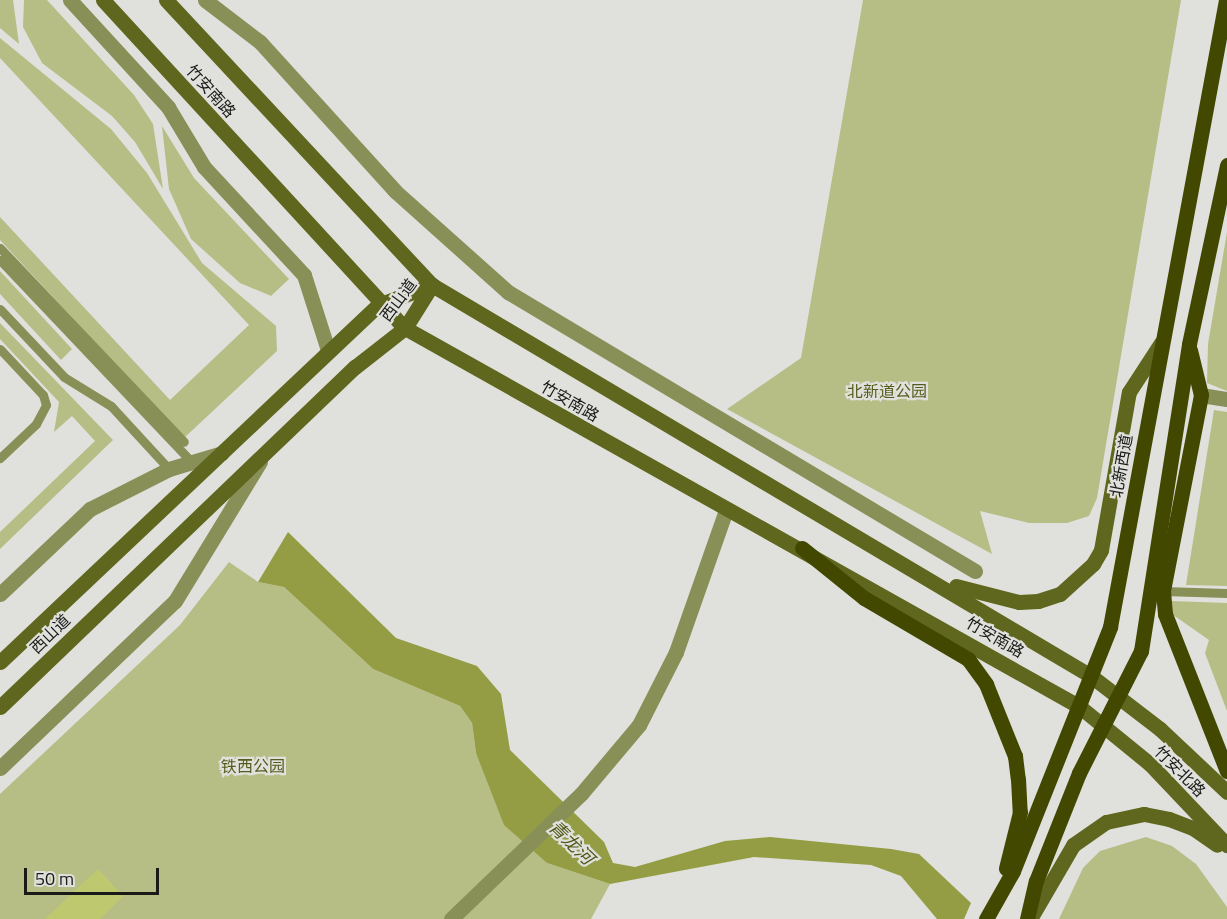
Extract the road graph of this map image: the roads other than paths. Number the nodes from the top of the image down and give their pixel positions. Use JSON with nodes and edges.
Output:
{"nodes":[{"id":1,"x":70,"y":0,"type":"edge"},
{"id":2,"x":103,"y":0,"type":"edge"},
{"id":3,"x":166,"y":0,"type":"edge"},
{"id":4,"x":205,"y":0,"type":"edge"},
{"id":5,"x":1226,"y":0,"type":"edge"},
{"id":6,"x":1227,"y":165,"type":"edge"},
{"id":7,"x":0,"y":248,"type":"edge"},
{"id":8,"x":0,"y":260,"type":"edge"},
{"id":9,"x":432,"y":285,"type":"junction"},
{"id":10,"x":378,"y":305,"type":"junction"},
{"id":11,"x":0,"y":309,"type":"edge"},
{"id":12,"x":405,"y":328,"type":"junction"},
{"id":13,"x":1161,"y":343,"type":"junction"},
{"id":14,"x":1189,"y":344,"type":"junction"},
{"id":15,"x":0,"y":349,"type":"edge"},
{"id":16,"x":328,"y":350,"type":"junction"},
{"id":17,"x":1202,"y":395,"type":"junction"},
{"id":18,"x":1227,"y":399,"type":"edge"},
{"id":19,"x":184,"y":442,"type":"dead end"},
{"id":20,"x":265,"y":452,"type":"junction"},
{"id":21,"x":222,"y":453,"type":"junction"},
{"id":22,"x":0,"y":458,"type":"edge"},
{"id":23,"x":191,"y":461,"type":"junction"},
{"id":24,"x":169,"y":469,"type":"junction"},
{"id":25,"x":726,"y":510,"type":"junction"},
{"id":26,"x":802,"y":549,"type":"junction"},
{"id":27,"x":975,"y":571,"type":"dead end"},
{"id":28,"x":923,"y":574,"type":"junction"},
{"id":29,"x":1163,"y":591,"type":"junction"},
{"id":30,"x":1227,"y":593,"type":"edge"},
{"id":31,"x":0,"y":594,"type":"edge"},
{"id":32,"x":0,"y":662,"type":"edge"},
{"id":33,"x":1091,"y":676,"type":"junction"},
{"id":34,"x":1120,"y":697,"type":"junction"},
{"id":35,"x":0,"y":707,"type":"edge"},
{"id":36,"x":1080,"y":707,"type":"junction"},
{"id":37,"x":1104,"y":726,"type":"junction"},
{"id":38,"x":0,"y":768,"type":"edge"},
{"id":39,"x":1227,"y":771,"type":"edge"},
{"id":40,"x":1227,"y":792,"type":"edge"},
{"id":41,"x":1227,"y":845,"type":"edge"},
{"id":42,"x":1227,"y":853,"type":"edge"},
{"id":43,"x":1000,"y":892,"type":"junction"},
{"id":44,"x":451,"y":919,"type":"edge"},
{"id":45,"x":986,"y":919,"type":"edge"},
{"id":46,"x":1029,"y":919,"type":"edge"}],
"edges":[{"from":1,"to":16,"type":"street"},
{"from":2,"to":10,"type":"main road","name":"竹安南路"},
{"from":3,"to":9,"type":"main road","name":"竹安南路"},
{"from":4,"to":27,"type":"street"},
{"from":5,"to":13,"type":"main road","name":"北新西道"},
{"from":6,"to":14,"type":"main road"},
{"from":7,"to":19,"type":"lane"},
{"from":8,"to":23,"type":"lane"},
{"from":9,"to":10,"type":"main road","name":"西山道"},
{"from":9,"to":12,"type":"main road","name":"西山道"},
{"from":9,"to":28,"type":"main road","name":"竹安南路"},
{"from":10,"to":12,"type":"main road","name":"竹安南路"},
{"from":10,"to":16,"type":"main road","name":"西山道"},
{"from":11,"to":24,"type":"lane"},
{"from":12,"to":20,"type":"main road","name":"西山道"},
{"from":12,"to":25,"type":"main road","name":"竹安南路"},
{"from":13,"to":28,"type":"main road"},
{"from":13,"to":33,"type":"main road","name":"北新西道"},
{"from":14,"to":17,"type":"main road"},
{"from":14,"to":34,"type":"main road"},
{"from":15,"to":22,"type":"lane"},
{"from":16,"to":21,"type":"main road","name":"西山道"},
{"from":17,"to":18,"type":"street"},
{"from":17,"to":29,"type":"main road"},
{"from":20,"to":35,"type":"main road","name":"西山道"},
{"from":20,"to":38,"type":"street"},
{"from":21,"to":23,"type":"street"},
{"from":21,"to":32,"type":"main road","name":"西山道"},
{"from":23,"to":24,"type":"street"},
{"from":24,"to":31,"type":"street"},
{"from":25,"to":26,"type":"main road","name":"竹安南路"},
{"from":25,"to":44,"type":"street"},
{"from":26,"to":36,"type":"main road","name":"竹安南路"},
{"from":26,"to":43,"type":"main road"},
{"from":28,"to":33,"type":"main road","name":"竹安南路"},
{"from":29,"to":30,"type":"lane"},
{"from":29,"to":39,"type":"main road"},
{"from":33,"to":34,"type":"main road","name":"竹安南路"},
{"from":33,"to":36,"type":"main road","name":"北新西道"},
{"from":34,"to":37,"type":"main road"},
{"from":34,"to":40,"type":"main road","name":"竹安北路"},
{"from":36,"to":37,"type":"main road","name":"竹安南路"},
{"from":36,"to":43,"type":"main road","name":"北新西道"},
{"from":37,"to":41,"type":"main road","name":"竹安北路"},
{"from":37,"to":46,"type":"main road"},
{"from":42,"to":46,"type":"main road"},
{"from":43,"to":45,"type":"main road","name":"北新西道"}]}
